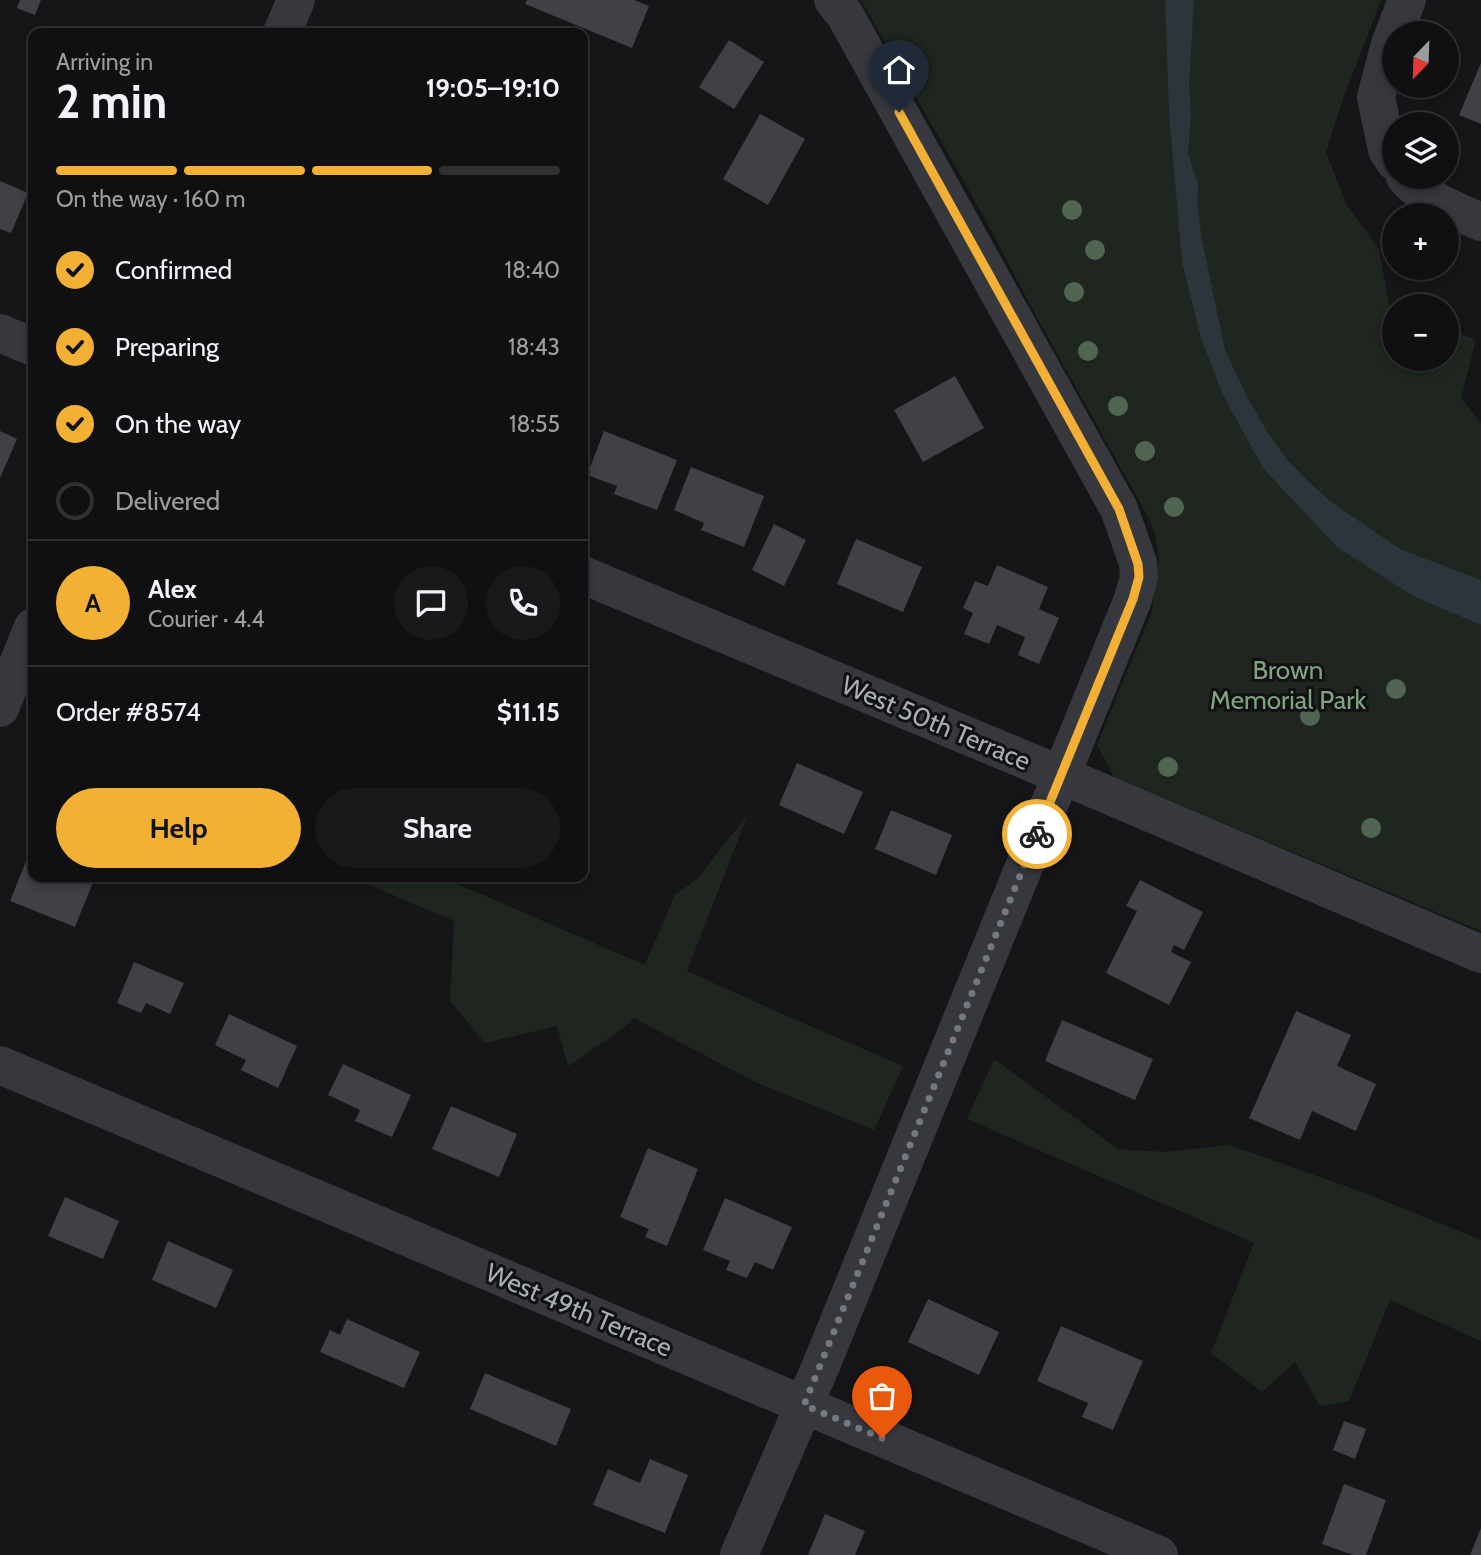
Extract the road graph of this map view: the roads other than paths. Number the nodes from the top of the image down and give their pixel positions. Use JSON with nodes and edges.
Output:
{"nodes":[{"id":1,"x":296,"y":0,"type":"edge"},
{"id":2,"x":833,"y":0,"type":"edge"},
{"id":3,"x":1407,"y":0,"type":"edge"},
{"id":4,"x":284,"y":28,"type":"edge"},
{"id":5,"x":1382,"y":118,"type":"edge"},
{"id":6,"x":1418,"y":189,"type":"edge"},
{"id":7,"x":1481,"y":222,"type":"edge"},
{"id":8,"x":0,"y":333,"type":"edge"},
{"id":9,"x":28,"y":345,"type":"edge"},
{"id":10,"x":588,"y":577,"type":"edge"},
{"id":11,"x":28,"y":639,"type":"edge"},
{"id":12,"x":0,"y":708,"type":"edge"},
{"id":13,"x":1061,"y":775,"type":"junction"},
{"id":14,"x":1481,"y":954,"type":"edge"},
{"id":15,"x":0,"y":1065,"type":"edge"},
{"id":16,"x":804,"y":1405,"type":"junction"},
{"id":17,"x":740,"y":1555,"type":"edge"},
{"id":18,"x":1159,"y":1555,"type":"edge"}],
"edges":[{"from":1,"to":4,"type":"street"},
{"from":2,"to":13,"type":"street"},
{"from":3,"to":5,"type":"street"},
{"from":6,"to":7,"type":"street"},
{"from":8,"to":9,"type":"street"},
{"from":10,"to":13,"type":"street","name":"West 50th Terrace"},
{"from":11,"to":12,"type":"street"},
{"from":13,"to":14,"type":"street","name":"West 50th Terrace"},
{"from":13,"to":16,"type":"street"},
{"from":15,"to":16,"type":"street","name":"West 49th Terrace"},
{"from":16,"to":17,"type":"street"},
{"from":16,"to":18,"type":"street","name":"West 49th Terrace"}]}
